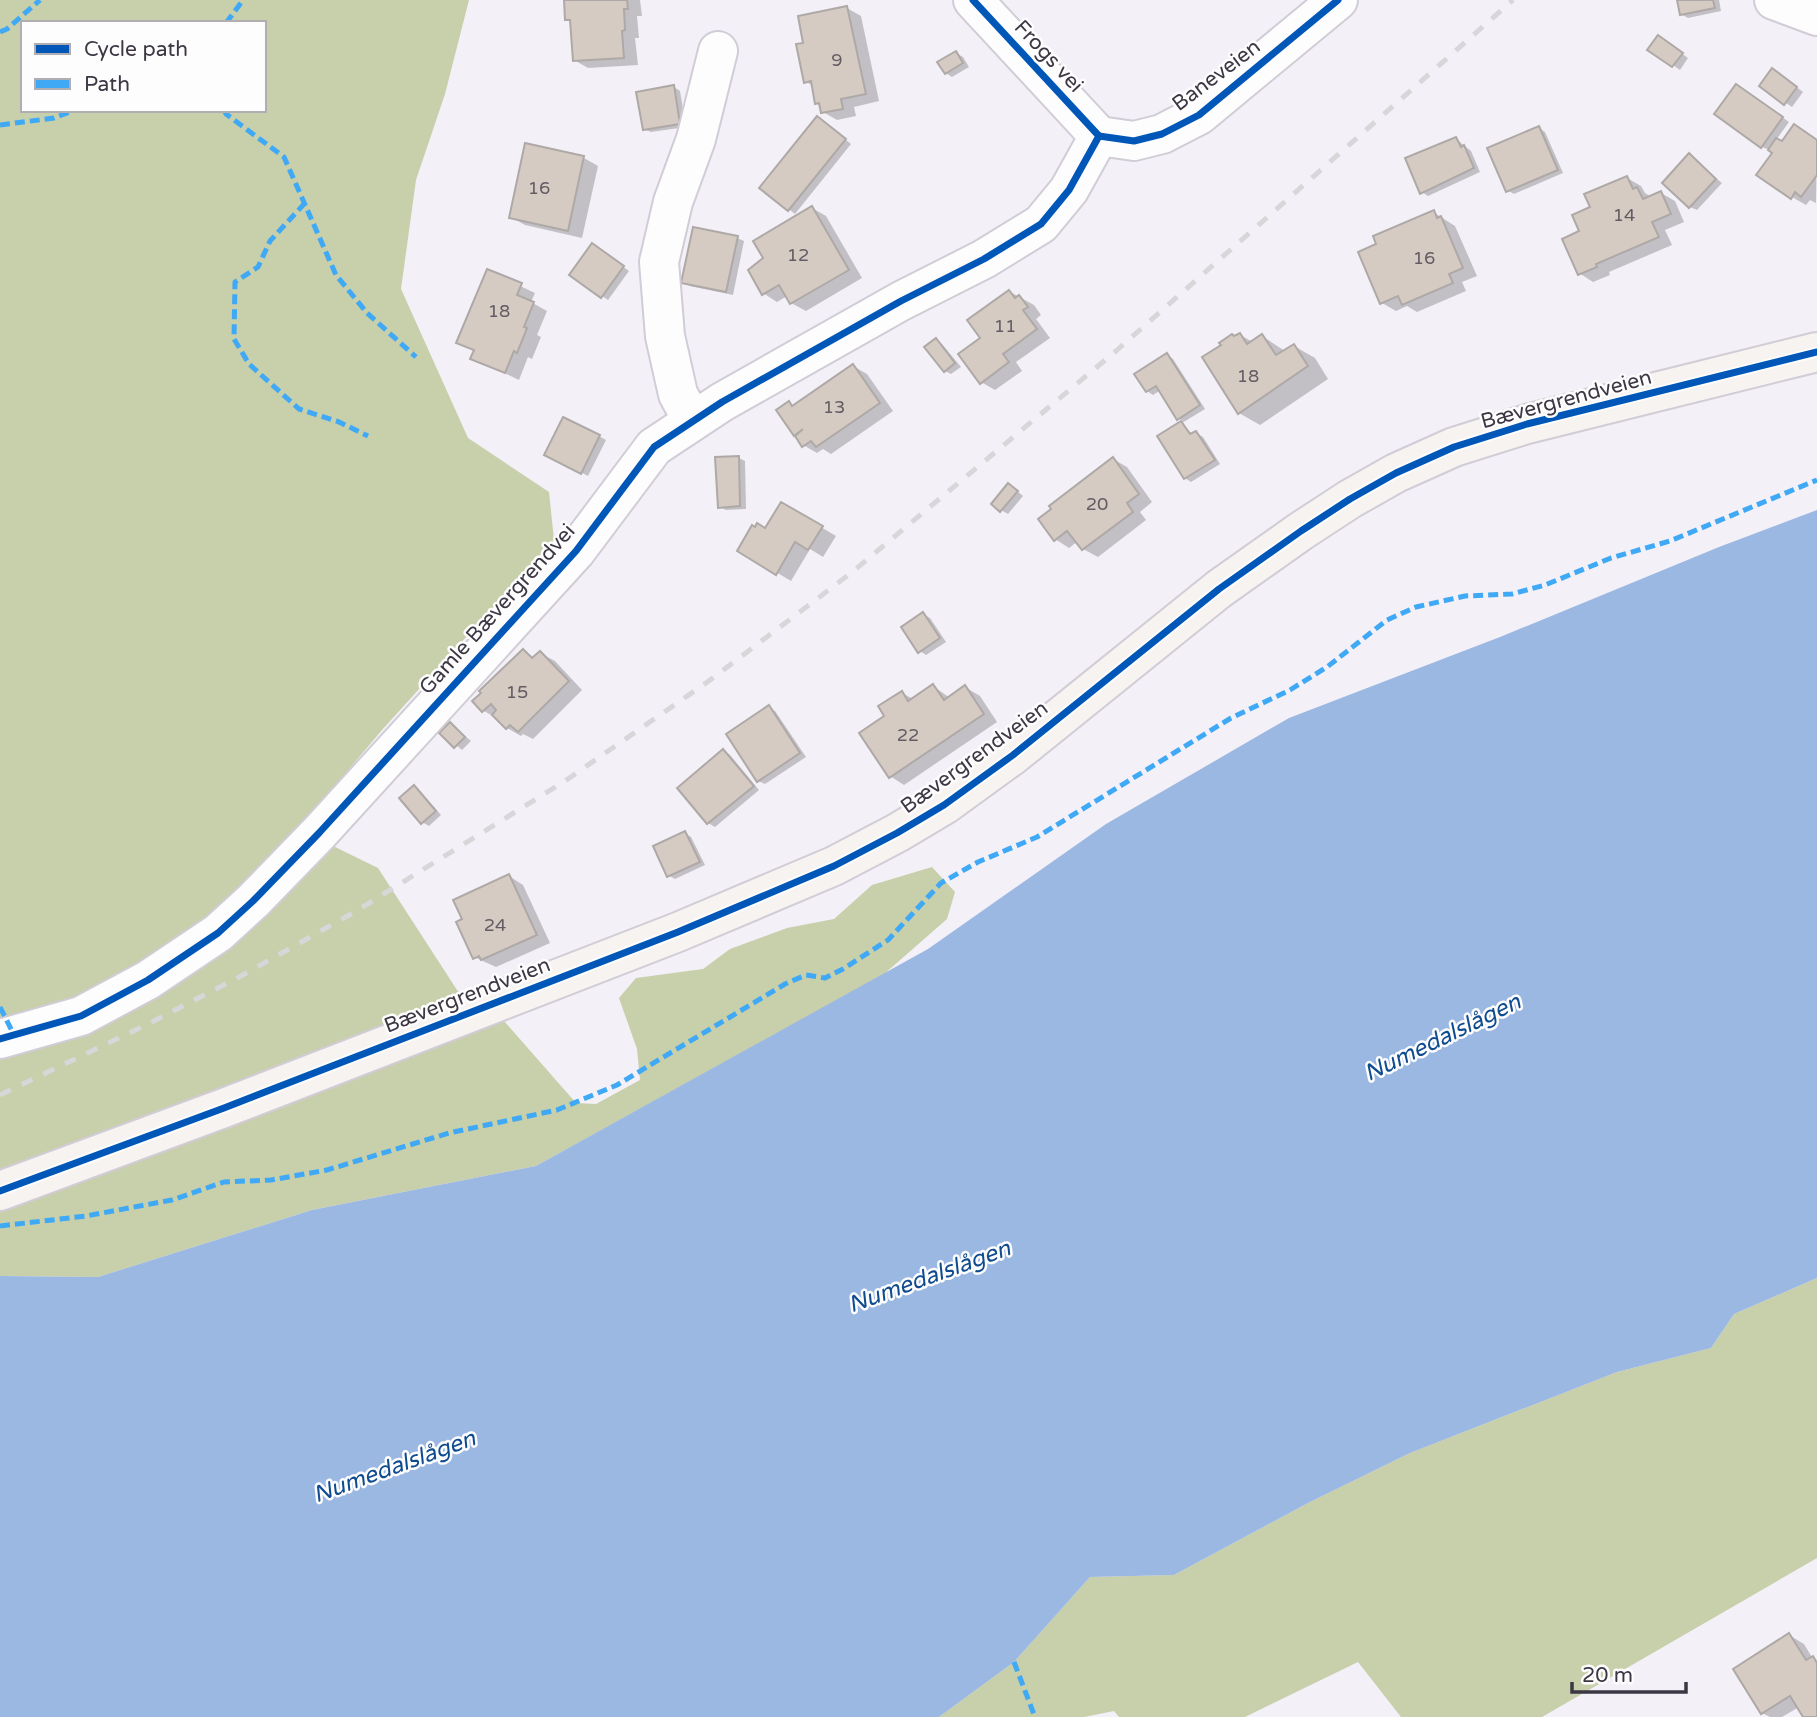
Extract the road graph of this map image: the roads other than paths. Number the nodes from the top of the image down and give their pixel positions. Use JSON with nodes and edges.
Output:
{"nodes":[{"id":1,"x":1338,"y":0,"type":"edge"},
{"id":2,"x":1773,"y":0,"type":"edge"},
{"id":3,"x":993,"y":7,"type":"edge"},
{"id":4,"x":1817,"y":16,"type":"edge"},
{"id":5,"x":718,"y":51,"type":"dead end"},
{"id":6,"x":1099,"y":136,"type":"junction"},
{"id":7,"x":1817,"y":352,"type":"edge"},
{"id":8,"x":692,"y":420,"type":"junction"},
{"id":9,"x":0,"y":1039,"type":"edge"},
{"id":10,"x":0,"y":1191,"type":"edge"}],
"edges":[{"from":1,"to":6,"type":"street","name":"Baneveien"},
{"from":2,"to":4,"type":"street"},
{"from":3,"to":6,"type":"street","name":"Frogs vei"},
{"from":5,"to":8,"type":"street"},
{"from":6,"to":8,"type":"street","name":"Gamle Bævergrendvei"},
{"from":7,"to":10,"type":"main road","name":"Bævergrendveien"},
{"from":8,"to":9,"type":"street","name":"Gamle Bævergrendvei"}]}
